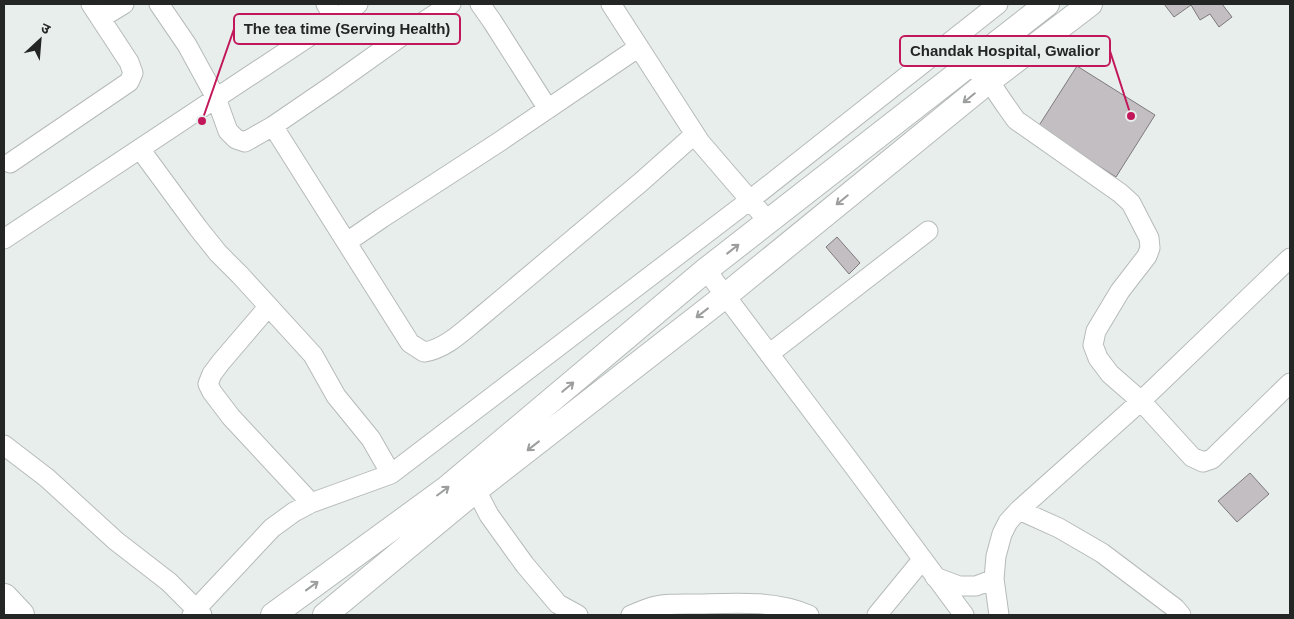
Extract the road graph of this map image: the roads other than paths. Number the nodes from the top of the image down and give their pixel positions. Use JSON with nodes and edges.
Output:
{"nodes":[{"id":1,"x":124,"y":4,"type":"edge"},
{"id":2,"x":159,"y":4,"type":"edge"},
{"id":3,"x":358,"y":4,"type":"edge"},
{"id":4,"x":451,"y":4,"type":"edge"},
{"id":5,"x":480,"y":4,"type":"edge"},
{"id":6,"x":611,"y":4,"type":"edge"},
{"id":7,"x":998,"y":4,"type":"edge"},
{"id":8,"x":1047,"y":4,"type":"edge"},
{"id":9,"x":1090,"y":4,"type":"edge"},
{"id":10,"x":96,"y":11,"type":"edge"},
{"id":11,"x":330,"y":12,"type":"edge"},
{"id":12,"x":639,"y":47,"type":"junction"},
{"id":13,"x":969,"y":65,"type":"junction"},
{"id":14,"x":989,"y":81,"type":"junction"},
{"id":15,"x":216,"y":98,"type":"junction"},
{"id":16,"x":548,"y":109,"type":"junction"},
{"id":17,"x":273,"y":126,"type":"junction"},
{"id":18,"x":695,"y":134,"type":"junction"},
{"id":19,"x":140,"y":149,"type":"junction"},
{"id":20,"x":10,"y":163,"type":"dead end"},
{"id":21,"x":750,"y":200,"type":"junction"},
{"id":22,"x":768,"y":221,"type":"junction"},
{"id":23,"x":928,"y":231,"type":"dead end"},
{"id":24,"x":4,"y":239,"type":"edge"},
{"id":25,"x":348,"y":242,"type":"junction"},
{"id":26,"x":1290,"y":258,"type":"edge"},
{"id":27,"x":706,"y":270,"type":"junction"},
{"id":28,"x":725,"y":296,"type":"junction"},
{"id":29,"x":268,"y":307,"type":"junction"},
{"id":30,"x":769,"y":354,"type":"junction"},
{"id":31,"x":1290,"y":383,"type":"edge"},
{"id":32,"x":1141,"y":401,"type":"junction"},
{"id":33,"x":4,"y":445,"type":"edge"},
{"id":34,"x":391,"y":474,"type":"junction"},
{"id":35,"x":476,"y":490,"type":"junction"},
{"id":36,"x":311,"y":503,"type":"junction"},
{"id":37,"x":1019,"y":510,"type":"junction"},
{"id":38,"x":922,"y":560,"type":"junction"},
{"id":39,"x":935,"y":577,"type":"junction"},
{"id":40,"x":994,"y":579,"type":"junction"},
{"id":41,"x":4,"y":598,"type":"edge"},
{"id":42,"x":197,"y":613,"type":"edge"},
{"id":43,"x":20,"y":615,"type":"edge"},
{"id":44,"x":273,"y":615,"type":"edge"},
{"id":45,"x":325,"y":615,"type":"edge"},
{"id":46,"x":578,"y":615,"type":"edge"},
{"id":47,"x":631,"y":615,"type":"edge"},
{"id":48,"x":809,"y":615,"type":"edge"},
{"id":49,"x":877,"y":615,"type":"edge"},
{"id":50,"x":964,"y":615,"type":"edge"},
{"id":51,"x":999,"y":615,"type":"edge"},
{"id":52,"x":1181,"y":615,"type":"edge"}],
"edges":[{"from":1,"to":10,"type":"street"},
{"from":2,"to":15,"type":"street"},
{"from":3,"to":11,"type":"street"},
{"from":4,"to":17,"type":"street"},
{"from":5,"to":16,"type":"street"},
{"from":6,"to":12,"type":"street"},
{"from":7,"to":21,"type":"street"},
{"from":8,"to":13,"type":"street"},
{"from":9,"to":14,"type":"street"},
{"from":10,"to":20,"type":"street"},
{"from":11,"to":15,"type":"street"},
{"from":12,"to":16,"type":"street"},
{"from":12,"to":18,"type":"street"},
{"from":13,"to":14,"type":"street"},
{"from":13,"to":22,"type":"street"},
{"from":14,"to":28,"type":"street","one_way":true},
{"from":14,"to":32,"type":"street"},
{"from":15,"to":17,"type":"street"},
{"from":15,"to":19,"type":"street"},
{"from":16,"to":25,"type":"street"},
{"from":17,"to":25,"type":"street"},
{"from":18,"to":21,"type":"street"},
{"from":18,"to":25,"type":"street"},
{"from":19,"to":24,"type":"street"},
{"from":19,"to":29,"type":"street"},
{"from":21,"to":22,"type":"street"},
{"from":21,"to":34,"type":"street"},
{"from":27,"to":22,"type":"street","one_way":true},
{"from":23,"to":30,"type":"street"},
{"from":26,"to":32,"type":"street"},
{"from":27,"to":28,"type":"street"},
{"from":44,"to":27,"type":"street","one_way":true},
{"from":28,"to":30,"type":"street"},
{"from":28,"to":35,"type":"street","one_way":true},
{"from":29,"to":34,"type":"street"},
{"from":29,"to":36,"type":"street"},
{"from":30,"to":38,"type":"street"},
{"from":31,"to":32,"type":"street"},
{"from":32,"to":37,"type":"street"},
{"from":33,"to":42,"type":"street"},
{"from":34,"to":36,"type":"street"},
{"from":35,"to":45,"type":"street"},
{"from":35,"to":46,"type":"street"},
{"from":36,"to":42,"type":"street"},
{"from":37,"to":40,"type":"street"},
{"from":37,"to":52,"type":"street"},
{"from":38,"to":39,"type":"street"},
{"from":38,"to":49,"type":"street"},
{"from":39,"to":40,"type":"street"},
{"from":39,"to":50,"type":"street"},
{"from":40,"to":51,"type":"street"},
{"from":41,"to":43,"type":"main road"},
{"from":47,"to":48,"type":"street"}]}
